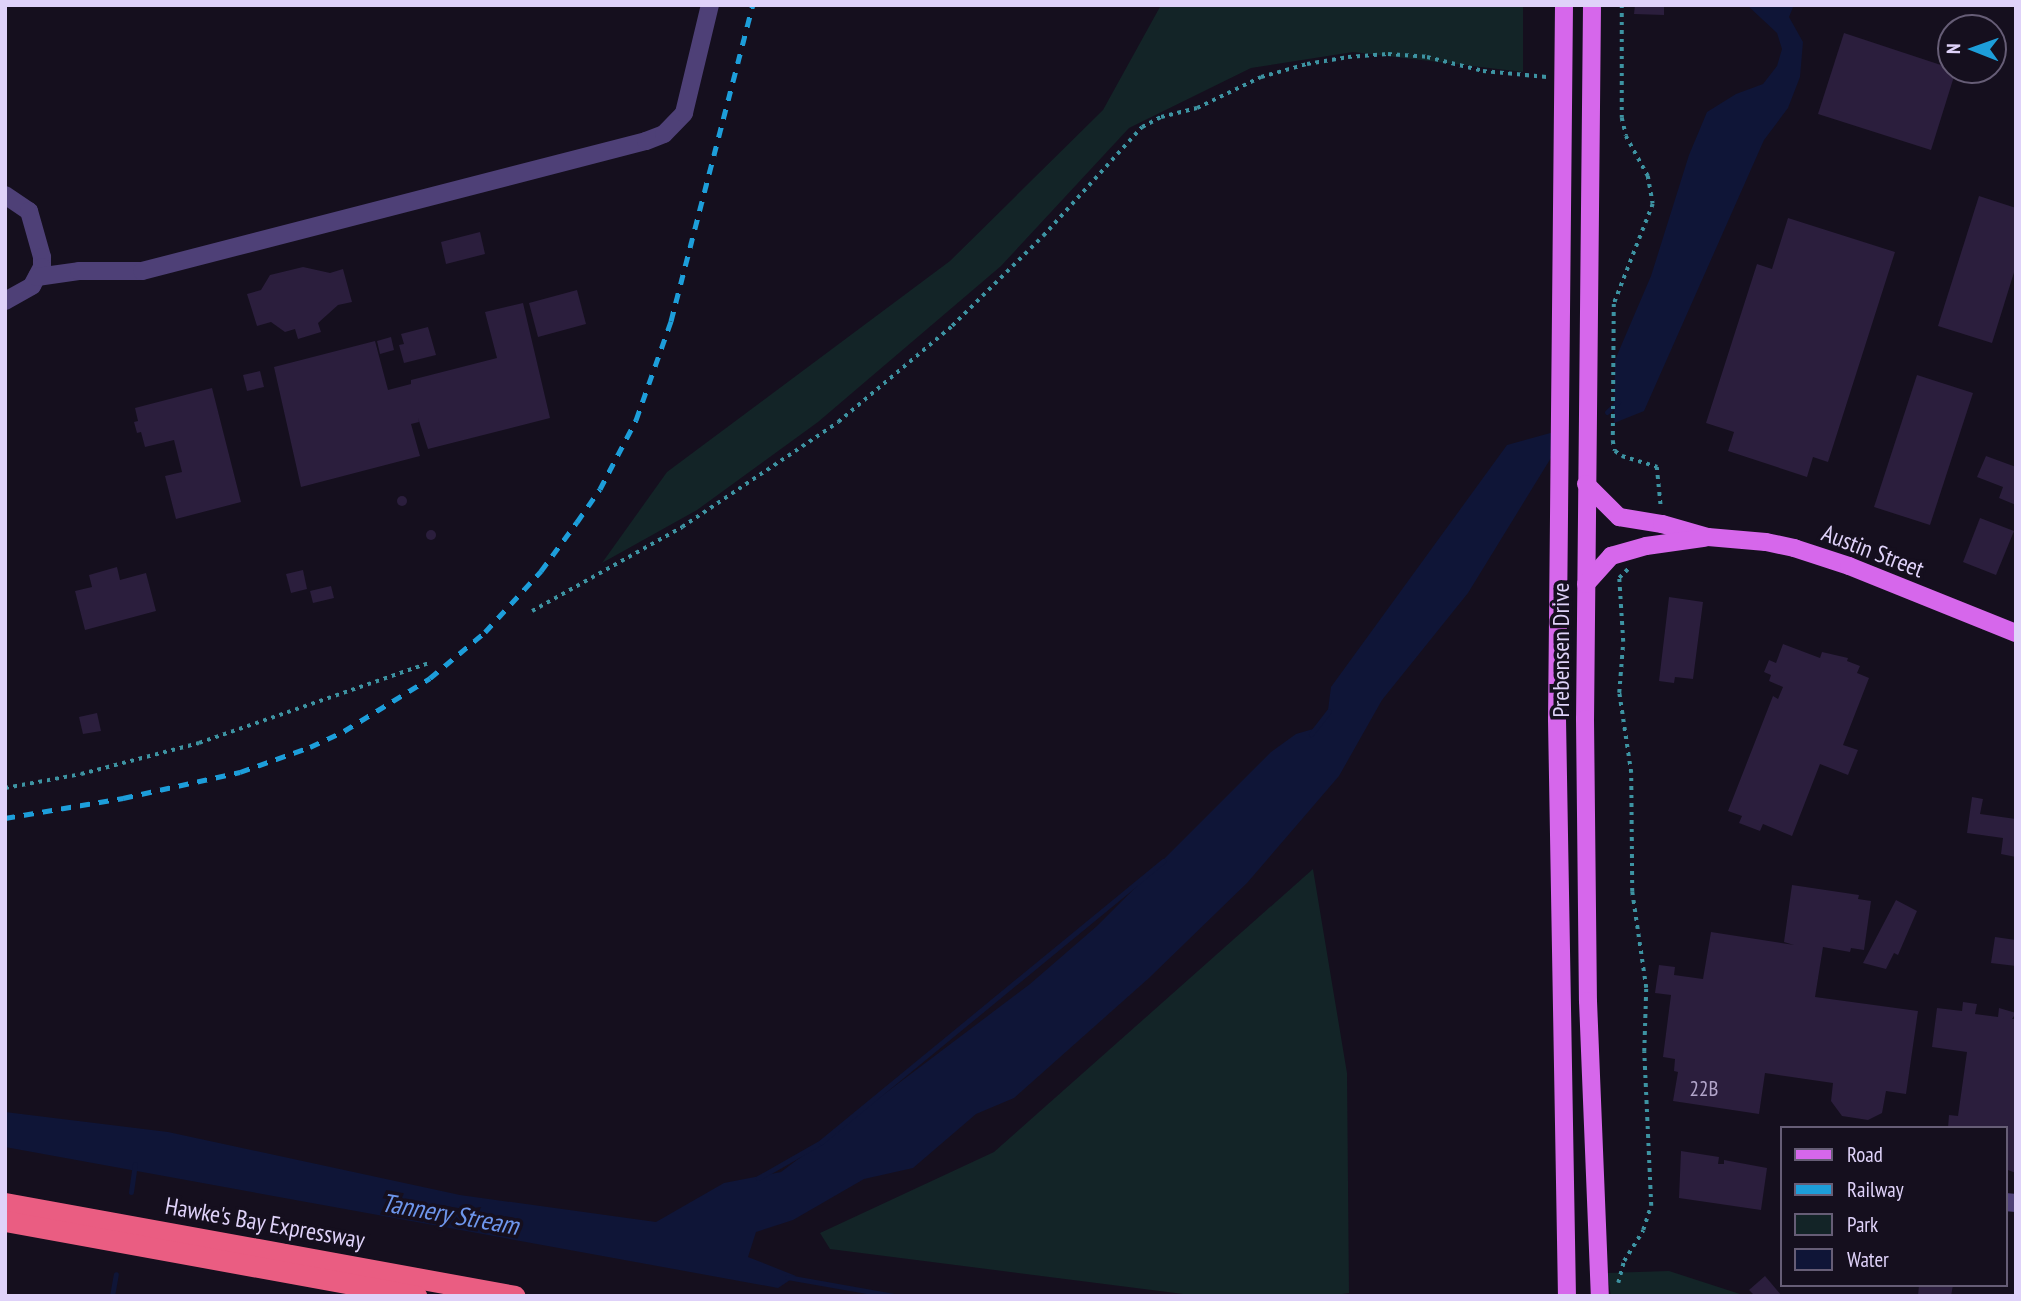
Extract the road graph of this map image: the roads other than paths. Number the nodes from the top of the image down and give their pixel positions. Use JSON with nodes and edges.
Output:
{"nodes":[{"id":1,"x":710,"y":5,"type":"edge"},
{"id":2,"x":1564,"y":5,"type":"edge"},
{"id":3,"x":1592,"y":5,"type":"edge"},
{"id":4,"x":5,"y":195,"type":"edge"},
{"id":5,"x":37,"y":278,"type":"junction"},
{"id":6,"x":5,"y":301,"type":"edge"},
{"id":7,"x":1586,"y":484,"type":"junction"},
{"id":8,"x":1708,"y":537,"type":"junction"},
{"id":9,"x":1586,"y":584,"type":"junction"},
{"id":10,"x":2016,"y":633,"type":"edge"},
{"id":11,"x":5,"y":1203,"type":"edge"},
{"id":12,"x":5,"y":1221,"type":"edge"},
{"id":13,"x":416,"y":1296,"type":"edge"},
{"id":14,"x":515,"y":1296,"type":"edge"},
{"id":15,"x":1567,"y":1296,"type":"edge"},
{"id":16,"x":1600,"y":1296,"type":"edge"}],
"edges":[{"from":1,"to":5,"type":"street"},
{"from":2,"to":15,"type":"main road","name":"Prebensen Drive"},
{"from":3,"to":7,"type":"main road","name":"Prebensen Drive"},
{"from":4,"to":5,"type":"street"},
{"from":5,"to":6,"type":"street"},
{"from":7,"to":8,"type":"main road","name":"Austin Street"},
{"from":7,"to":9,"type":"main road","name":"Prebensen Drive"},
{"from":8,"to":9,"type":"main road","name":"Austin Street"},
{"from":8,"to":10,"type":"main road","name":"Austin Street"},
{"from":9,"to":16,"type":"main road","name":"Prebensen Drive"},
{"from":11,"to":14,"type":"highway","name":"Hawke's Bay Expressway"},
{"from":12,"to":13,"type":"highway","name":"Hawke's Bay Expressway"}]}
